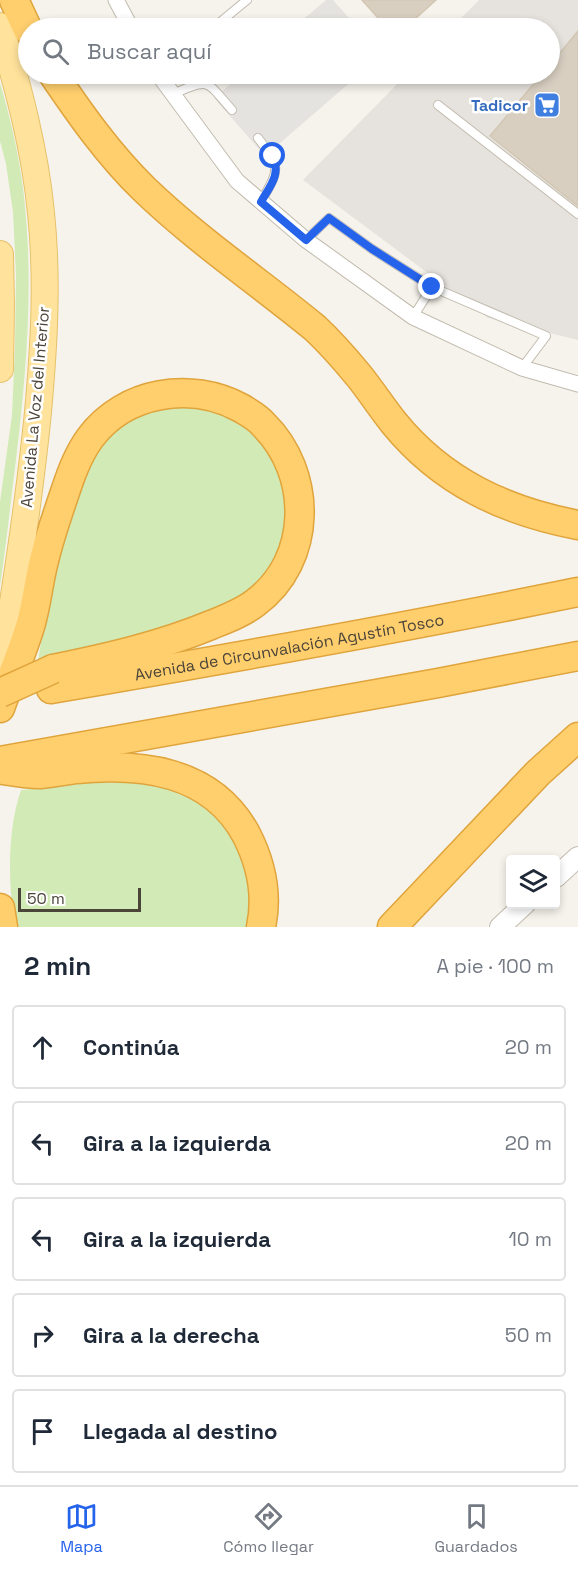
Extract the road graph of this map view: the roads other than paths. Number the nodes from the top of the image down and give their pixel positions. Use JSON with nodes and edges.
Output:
{"nodes":[{"id":1,"x":14,"y":0,"type":"edge"},
{"id":2,"x":116,"y":0,"type":"edge"},
{"id":3,"x":247,"y":0,"type":"edge"},
{"id":4,"x":22,"y":18,"type":"edge"},
{"id":5,"x":126,"y":18,"type":"edge"},
{"id":6,"x":225,"y":18,"type":"edge"},
{"id":7,"x":0,"y":26,"type":"edge"},
{"id":8,"x":60,"y":84,"type":"edge"},
{"id":9,"x":166,"y":84,"type":"edge"},
{"id":10,"x":196,"y":84,"type":"edge"},
{"id":11,"x":206,"y":84,"type":"edge"},
{"id":12,"x":173,"y":94,"type":"junction"},
{"id":13,"x":438,"y":105,"type":"dead end"},
{"id":14,"x":232,"y":110,"type":"dead end"},
{"id":15,"x":258,"y":138,"type":"dead end"},
{"id":16,"x":261,"y":202,"type":"junction"},
{"id":17,"x":578,"y":214,"type":"edge"},
{"id":18,"x":306,"y":240,"type":"junction"},
{"id":19,"x":0,"y":254,"type":"edge"},
{"id":20,"x":432,"y":287,"type":"junction"},
{"id":21,"x":412,"y":317,"type":"junction"},
{"id":22,"x":522,"y":368,"type":"junction"},
{"id":23,"x":0,"y":369,"type":"edge"},
{"id":24,"x":578,"y":384,"type":"edge"},
{"id":25,"x":578,"y":525,"type":"edge"},
{"id":26,"x":578,"y":592,"type":"edge"},
{"id":27,"x":578,"y":656,"type":"edge"},
{"id":28,"x":52,"y":679,"type":"junction"},
{"id":29,"x":0,"y":682,"type":"edge"},
{"id":30,"x":0,"y":693,"type":"edge"},
{"id":31,"x":0,"y":698,"type":"edge"},
{"id":32,"x":0,"y":708,"type":"edge"},
{"id":33,"x":578,"y":737,"type":"edge"},
{"id":34,"x":0,"y":761,"type":"edge"},
{"id":35,"x":39,"y":764,"type":"junction"},
{"id":36,"x":0,"y":770,"type":"edge"},
{"id":37,"x":578,"y":857,"type":"edge"},
{"id":38,"x":560,"y":873,"type":"edge"},
{"id":39,"x":0,"y":908,"type":"edge"},
{"id":40,"x":520,"y":909,"type":"edge"},
{"id":41,"x":3,"y":927,"type":"edge"},
{"id":42,"x":261,"y":927,"type":"edge"},
{"id":43,"x":392,"y":927,"type":"edge"},
{"id":44,"x":500,"y":927,"type":"edge"}],
"edges":[{"from":1,"to":4,"type":"highway"},
{"from":2,"to":5,"type":"street"},
{"from":3,"to":6,"type":"lane"},
{"from":7,"to":29,"type":"main road","name":"Avenida La Voz del Interior"},
{"from":8,"to":25,"type":"highway"},
{"from":9,"to":12,"type":"street"},
{"from":10,"to":12,"type":"lane"},
{"from":11,"to":14,"type":"lane"},
{"from":12,"to":16,"type":"street"},
{"from":13,"to":17,"type":"lane"},
{"from":15,"to":16,"type":"lane"},
{"from":16,"to":18,"type":"street"},
{"from":18,"to":20,"type":"lane"},
{"from":18,"to":21,"type":"street"},
{"from":19,"to":23,"type":"main road"},
{"from":20,"to":21,"type":"lane"},
{"from":20,"to":22,"type":"lane"},
{"from":21,"to":22,"type":"street"},
{"from":22,"to":24,"type":"street"},
{"from":26,"to":28,"type":"highway","name":"Avenida de Circunvalación Agustín Tosco"},
{"from":27,"to":35,"type":"highway"},
{"from":28,"to":30,"type":"highway","bridge":true},
{"from":28,"to":31,"type":"highway","name":"Avenida de Circunvalación Agustín Tosco"},
{"from":28,"to":32,"type":"highway"},
{"from":33,"to":43,"type":"highway"},
{"from":34,"to":35,"type":"highway"},
{"from":35,"to":36,"type":"highway"},
{"from":35,"to":42,"type":"highway"},
{"from":37,"to":38,"type":"street"},
{"from":39,"to":41,"type":"highway"},
{"from":40,"to":44,"type":"street"}]}
